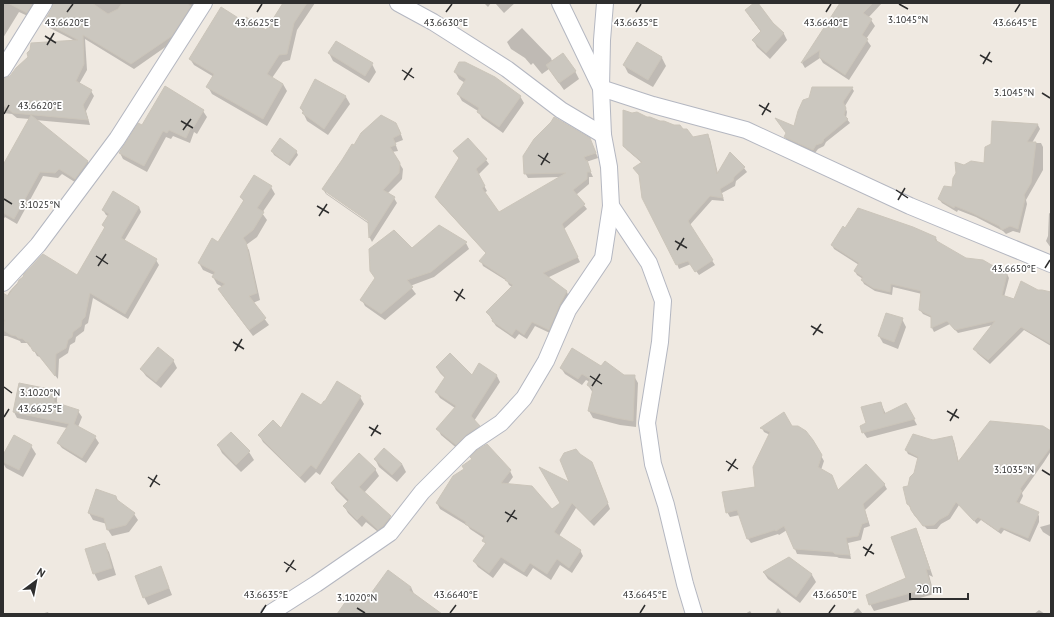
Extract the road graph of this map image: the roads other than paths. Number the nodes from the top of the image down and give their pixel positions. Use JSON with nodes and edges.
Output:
{"nodes":[{"id":1,"x":44,"y":3,"type":"edge"},
{"id":2,"x":204,"y":3,"type":"edge"},
{"id":3,"x":398,"y":3,"type":"edge"},
{"id":4,"x":560,"y":3,"type":"edge"},
{"id":5,"x":605,"y":3,"type":"edge"},
{"id":6,"x":3,"y":69,"type":"edge"},
{"id":7,"x":601,"y":88,"type":"junction"},
{"id":8,"x":604,"y":136,"type":"junction"},
{"id":9,"x":612,"y":206,"type":"junction"},
{"id":10,"x":1051,"y":264,"type":"edge"},
{"id":11,"x":3,"y":283,"type":"edge"},
{"id":12,"x":269,"y":614,"type":"edge"},
{"id":13,"x":694,"y":614,"type":"edge"}],
"edges":[{"from":1,"to":6,"type":"street"},
{"from":2,"to":11,"type":"street"},
{"from":3,"to":8,"type":"street"},
{"from":4,"to":7,"type":"street"},
{"from":5,"to":7,"type":"street"},
{"from":7,"to":8,"type":"street"},
{"from":7,"to":10,"type":"street"},
{"from":8,"to":9,"type":"street"},
{"from":9,"to":12,"type":"street"},
{"from":9,"to":13,"type":"street"}]}
